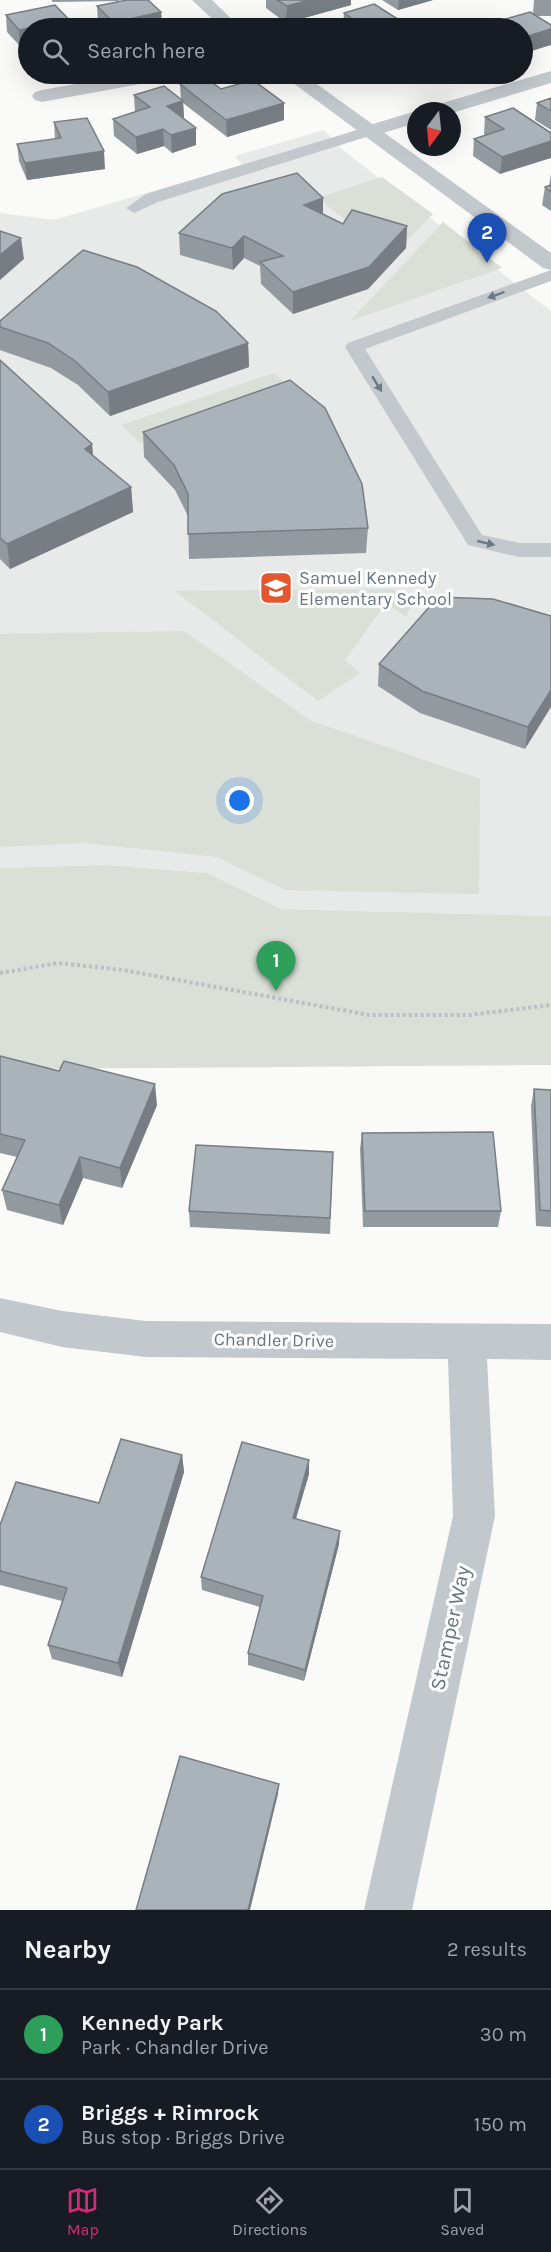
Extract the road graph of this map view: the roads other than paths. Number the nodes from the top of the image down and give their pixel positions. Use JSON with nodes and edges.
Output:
{"nodes":[{"id":1,"x":201,"y":0,"type":"edge"},
{"id":2,"x":221,"y":18,"type":"edge"},
{"id":3,"x":551,"y":77,"type":"edge"},
{"id":4,"x":533,"y":82,"type":"edge"},
{"id":5,"x":107,"y":84,"type":"edge"},
{"id":6,"x":305,"y":84,"type":"edge"},
{"id":7,"x":527,"y":84,"type":"edge"},
{"id":8,"x":42,"y":96,"type":"dead end"},
{"id":9,"x":461,"y":104,"type":"edge"},
{"id":10,"x":407,"y":120,"type":"edge"},
{"id":11,"x":370,"y":131,"type":"junction"},
{"id":12,"x":135,"y":208,"type":"dead end"},
{"id":13,"x":551,"y":263,"type":"edge"},
{"id":14,"x":551,"y":275,"type":"edge"},
{"id":15,"x":551,"y":550,"type":"edge"},
{"id":16,"x":0,"y":1315,"type":"edge"},
{"id":17,"x":467,"y":1342,"type":"junction"},
{"id":18,"x":551,"y":1342,"type":"edge"},
{"id":19,"x":388,"y":1910,"type":"edge"}],
"edges":[{"from":1,"to":2,"type":"street"},
{"from":3,"to":4,"type":"street"},
{"from":5,"to":8,"type":"street"},
{"from":6,"to":11,"type":"street"},
{"from":7,"to":9,"type":"street"},
{"from":10,"to":11,"type":"street"},
{"from":11,"to":12,"type":"lane"},
{"from":11,"to":13,"type":"street"},
{"from":14,"to":15,"type":"lane","one_way":true},
{"from":16,"to":17,"type":"street","name":"Chandler Drive"},
{"from":17,"to":18,"type":"street","name":"Chandler Drive"},
{"from":17,"to":19,"type":"street","name":"Stamper Way"}]}
